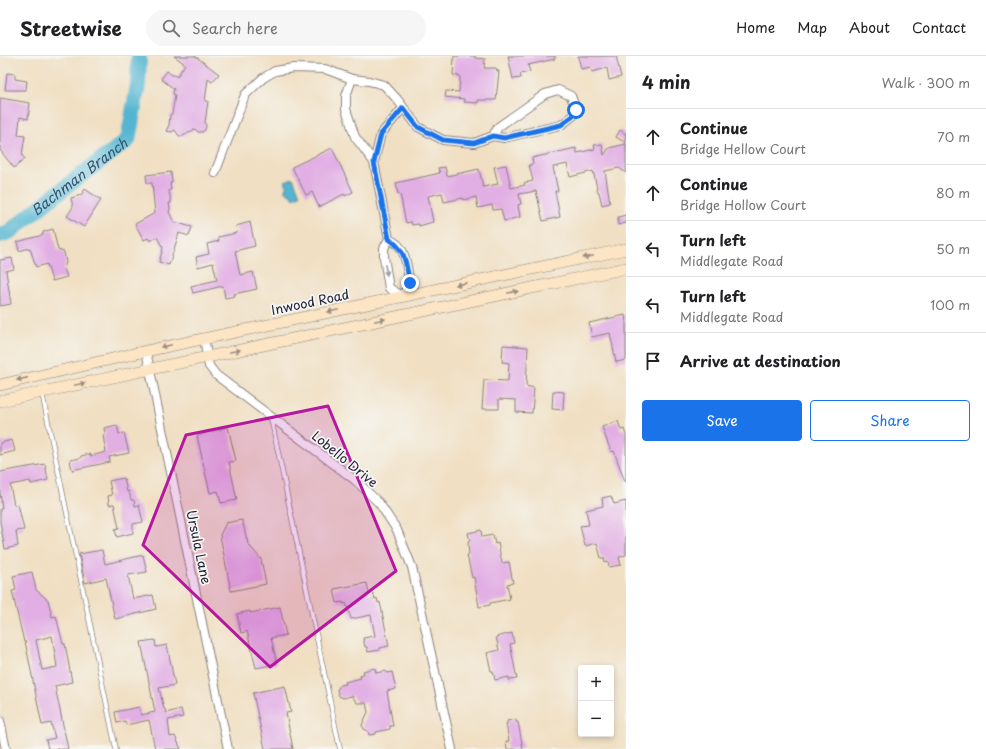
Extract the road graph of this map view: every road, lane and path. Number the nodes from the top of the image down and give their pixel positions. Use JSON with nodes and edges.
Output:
{"nodes":[{"id":1,"x":352,"y":79,"type":"junction"},
{"id":2,"x":403,"y":108,"type":"junction"},
{"id":3,"x":493,"y":136,"type":"junction"},
{"id":4,"x":374,"y":162,"type":"junction"},
{"id":5,"x":215,"y":174,"type":"dead end"},
{"id":6,"x":389,"y":239,"type":"junction"},
{"id":7,"x":626,"y":249,"type":"edge"},
{"id":8,"x":626,"y":268,"type":"edge"},
{"id":9,"x":402,"y":296,"type":"junction"},
{"id":10,"x":406,"y":315,"type":"junction"},
{"id":11,"x":204,"y":338,"type":"junction"},
{"id":12,"x":146,"y":351,"type":"junction"},
{"id":13,"x":207,"y":357,"type":"junction"},
{"id":14,"x":149,"y":369,"type":"junction"},
{"id":15,"x":0,"y":384,"type":"edge"},
{"id":16,"x":42,"y":392,"type":"junction"},
{"id":17,"x":0,"y":401,"type":"edge"},
{"id":18,"x":271,"y":417,"type":"junction"},
{"id":19,"x":0,"y":721,"type":"edge"},
{"id":20,"x":6,"y":749,"type":"edge"},
{"id":21,"x":116,"y":749,"type":"edge"},
{"id":22,"x":228,"y":749,"type":"edge"},
{"id":23,"x":340,"y":749,"type":"edge"},
{"id":24,"x":452,"y":749,"type":"edge"}],
"edges":[{"from":1,"to":2,"type":"street"},
{"from":1,"to":4,"type":"street"},
{"from":1,"to":5,"type":"street"},
{"from":2,"to":3,"type":"street"},
{"from":2,"to":4,"type":"street"},
{"from":3,"to":3,"type":"street"},
{"from":4,"to":6,"type":"street"},
{"from":6,"to":9,"type":"street","one_way":true},
{"from":6,"to":9,"type":"street"},
{"from":7,"to":9,"type":"main road","name":"Inwood Road","one_way":true},
{"from":10,"to":8,"type":"main road","one_way":true},
{"from":9,"to":10,"type":"main road"},
{"from":9,"to":11,"type":"main road","name":"Inwood Road","one_way":true},
{"from":13,"to":10,"type":"main road","one_way":true},
{"from":11,"to":12,"type":"main road","name":"Inwood Road","one_way":true},
{"from":11,"to":13,"type":"street","name":"Lobello Drive"},
{"from":12,"to":14,"type":"street","name":"Ursula Lane"},
{"from":12,"to":15,"type":"main road","name":"Inwood Road","one_way":true},
{"from":13,"to":14,"type":"main road"},
{"from":13,"to":18,"type":"street","name":"Lobello Drive"},
{"from":16,"to":14,"type":"main road","one_way":true},
{"from":14,"to":22,"type":"street","name":"Ursula Lane"},
{"from":16,"to":17,"type":"main road"},
{"from":16,"to":21,"type":"lane"},
{"from":18,"to":23,"type":"lane"},
{"from":18,"to":24,"type":"street","name":"Lobello Drive"},
{"from":19,"to":20,"type":"street"}]}
